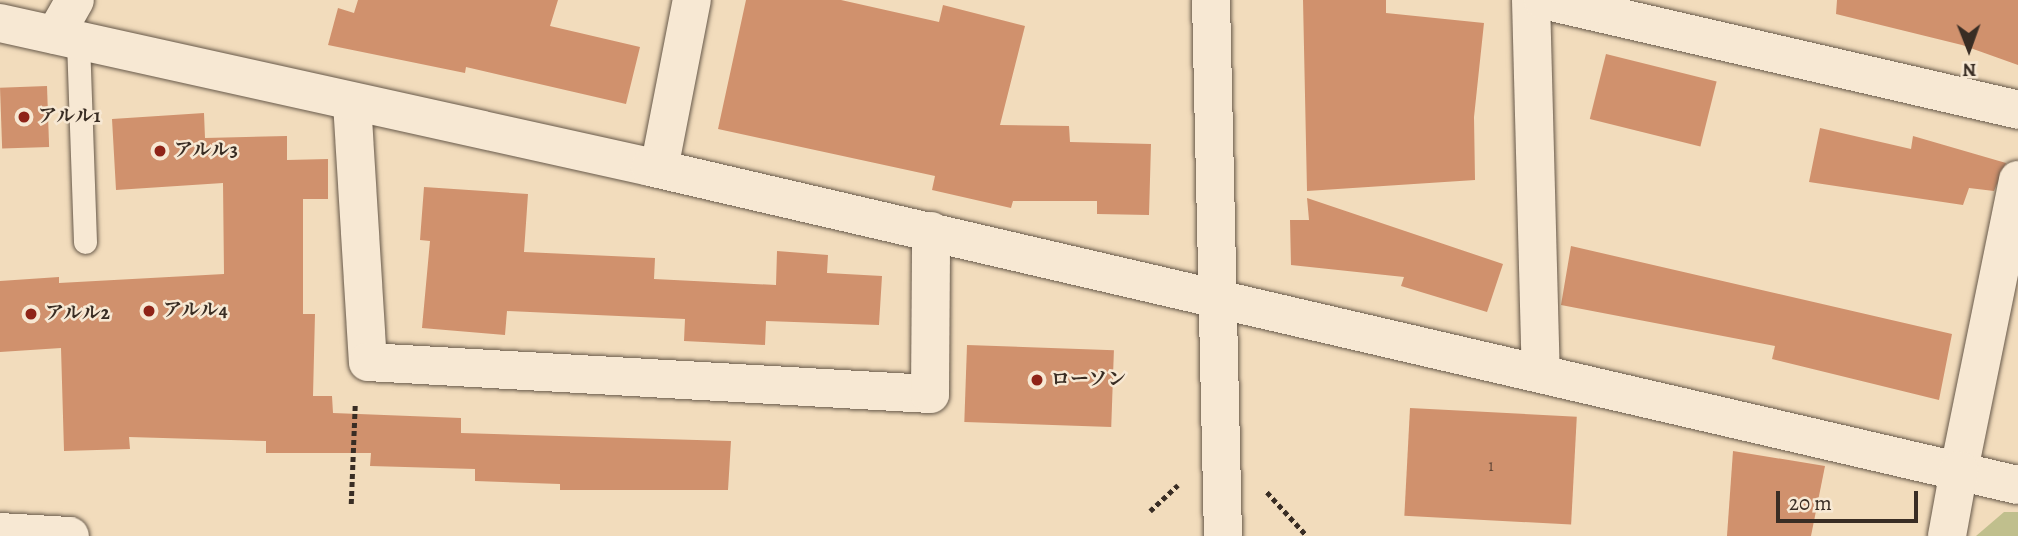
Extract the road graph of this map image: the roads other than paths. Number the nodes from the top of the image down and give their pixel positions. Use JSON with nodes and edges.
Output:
{"nodes":[{"id":1,"x":75,"y":0,"type":"edge"},
{"id":2,"x":692,"y":0,"type":"edge"},
{"id":3,"x":1211,"y":0,"type":"edge"},
{"id":4,"x":1531,"y":0,"type":"edge"},
{"id":5,"x":1543,"y":0,"type":"edge"},
{"id":6,"x":0,"y":23,"type":"edge"},
{"id":7,"x":67,"y":38,"type":"junction"},
{"id":8,"x":352,"y":102,"type":"junction"},
{"id":9,"x":2018,"y":110,"type":"edge"},
{"id":10,"x":659,"y":169,"type":"junction"},
{"id":11,"x":2018,"y":180,"type":"edge"},
{"id":12,"x":931,"y":231,"type":"junction"},
{"id":13,"x":85,"y":242,"type":"dead end"},
{"id":14,"x":1217,"y":297,"type":"junction"},
{"id":15,"x":1541,"y":371,"type":"junction"},
{"id":16,"x":1959,"y":470,"type":"junction"},
{"id":17,"x":2018,"y":485,"type":"edge"},
{"id":18,"x":0,"y":532,"type":"edge"},
{"id":19,"x":70,"y":536,"type":"edge"},
{"id":20,"x":1223,"y":536,"type":"edge"},
{"id":21,"x":1947,"y":536,"type":"edge"}],
"edges":[{"from":1,"to":7,"type":"street"},
{"from":2,"to":10,"type":"street"},
{"from":3,"to":14,"type":"street"},
{"from":4,"to":15,"type":"street"},
{"from":5,"to":9,"type":"street"},
{"from":6,"to":7,"type":"street"},
{"from":7,"to":8,"type":"street"},
{"from":7,"to":13,"type":"lane"},
{"from":8,"to":10,"type":"street"},
{"from":8,"to":12,"type":"street"},
{"from":10,"to":12,"type":"street"},
{"from":11,"to":16,"type":"street"},
{"from":12,"to":14,"type":"street"},
{"from":14,"to":15,"type":"street"},
{"from":14,"to":20,"type":"street"},
{"from":15,"to":16,"type":"street"},
{"from":16,"to":17,"type":"street"},
{"from":16,"to":21,"type":"street"},
{"from":18,"to":19,"type":"street"}]}
